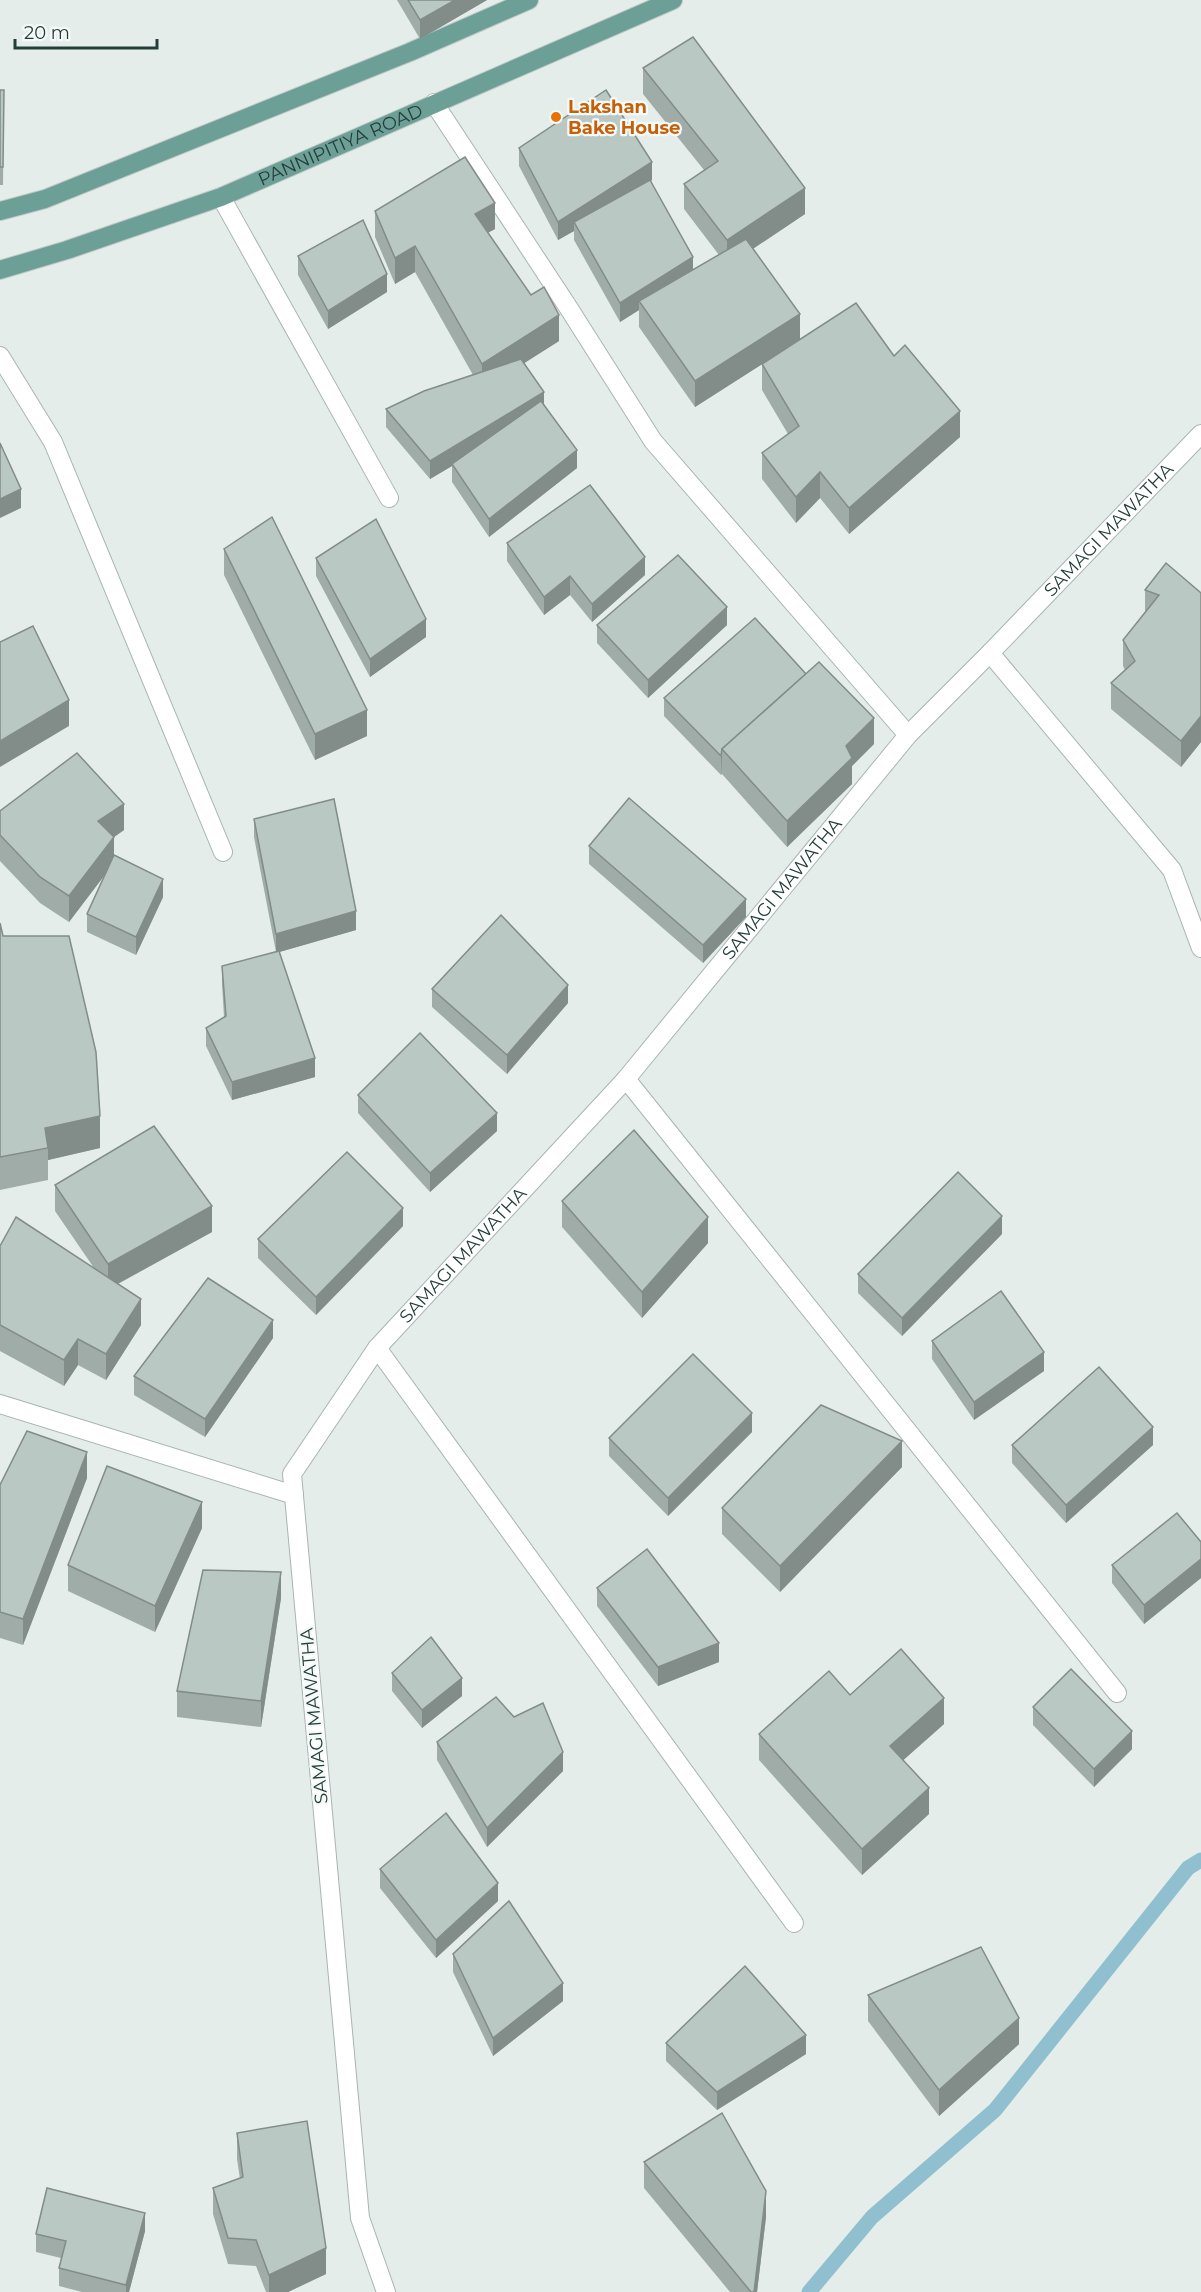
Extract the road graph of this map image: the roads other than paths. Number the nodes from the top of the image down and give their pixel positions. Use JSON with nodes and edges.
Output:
{"nodes":[{"id":1,"x":529,"y":0,"type":"edge"},
{"id":2,"x":672,"y":0,"type":"edge"},
{"id":3,"x":434,"y":103,"type":"junction"},
{"id":4,"x":221,"y":197,"type":"junction"},
{"id":5,"x":0,"y":211,"type":"edge"},
{"id":6,"x":0,"y":270,"type":"edge"},
{"id":7,"x":0,"y":356,"type":"edge"},
{"id":8,"x":1201,"y":434,"type":"edge"},
{"id":9,"x":389,"y":498,"type":"dead end"},
{"id":10,"x":990,"y":653,"type":"junction"},
{"id":11,"x":908,"y":735,"type":"junction"},
{"id":12,"x":223,"y":852,"type":"dead end"},
{"id":13,"x":1201,"y":948,"type":"edge"},
{"id":14,"x":626,"y":1079,"type":"junction"},
{"id":15,"x":377,"y":1348,"type":"junction"},
{"id":16,"x":0,"y":1404,"type":"edge"},
{"id":17,"x":294,"y":1495,"type":"junction"},
{"id":18,"x":1117,"y":1693,"type":"dead end"},
{"id":19,"x":794,"y":1923,"type":"dead end"},
{"id":20,"x":386,"y":2292,"type":"edge"}],
"edges":[{"from":1,"to":5,"type":"main road"},
{"from":2,"to":3,"type":"main road","name":"PANNIPITIYA ROAD"},
{"from":3,"to":4,"type":"main road","name":"PANNIPITIYA ROAD"},
{"from":3,"to":11,"type":"street"},
{"from":4,"to":6,"type":"main road","name":"PANNIPITIYA ROAD"},
{"from":4,"to":9,"type":"street"},
{"from":7,"to":12,"type":"street"},
{"from":8,"to":10,"type":"street","name":"SAMAGI MAWATHA"},
{"from":10,"to":11,"type":"street","name":"SAMAGI MAWATHA"},
{"from":10,"to":13,"type":"street"},
{"from":11,"to":14,"type":"street","name":"SAMAGI MAWATHA"},
{"from":14,"to":15,"type":"street","name":"SAMAGI MAWATHA"},
{"from":14,"to":18,"type":"street"},
{"from":15,"to":17,"type":"street","name":"SAMAGI MAWATHA"},
{"from":15,"to":19,"type":"street"},
{"from":16,"to":17,"type":"street"},
{"from":17,"to":20,"type":"street","name":"SAMAGI MAWATHA"}]}
